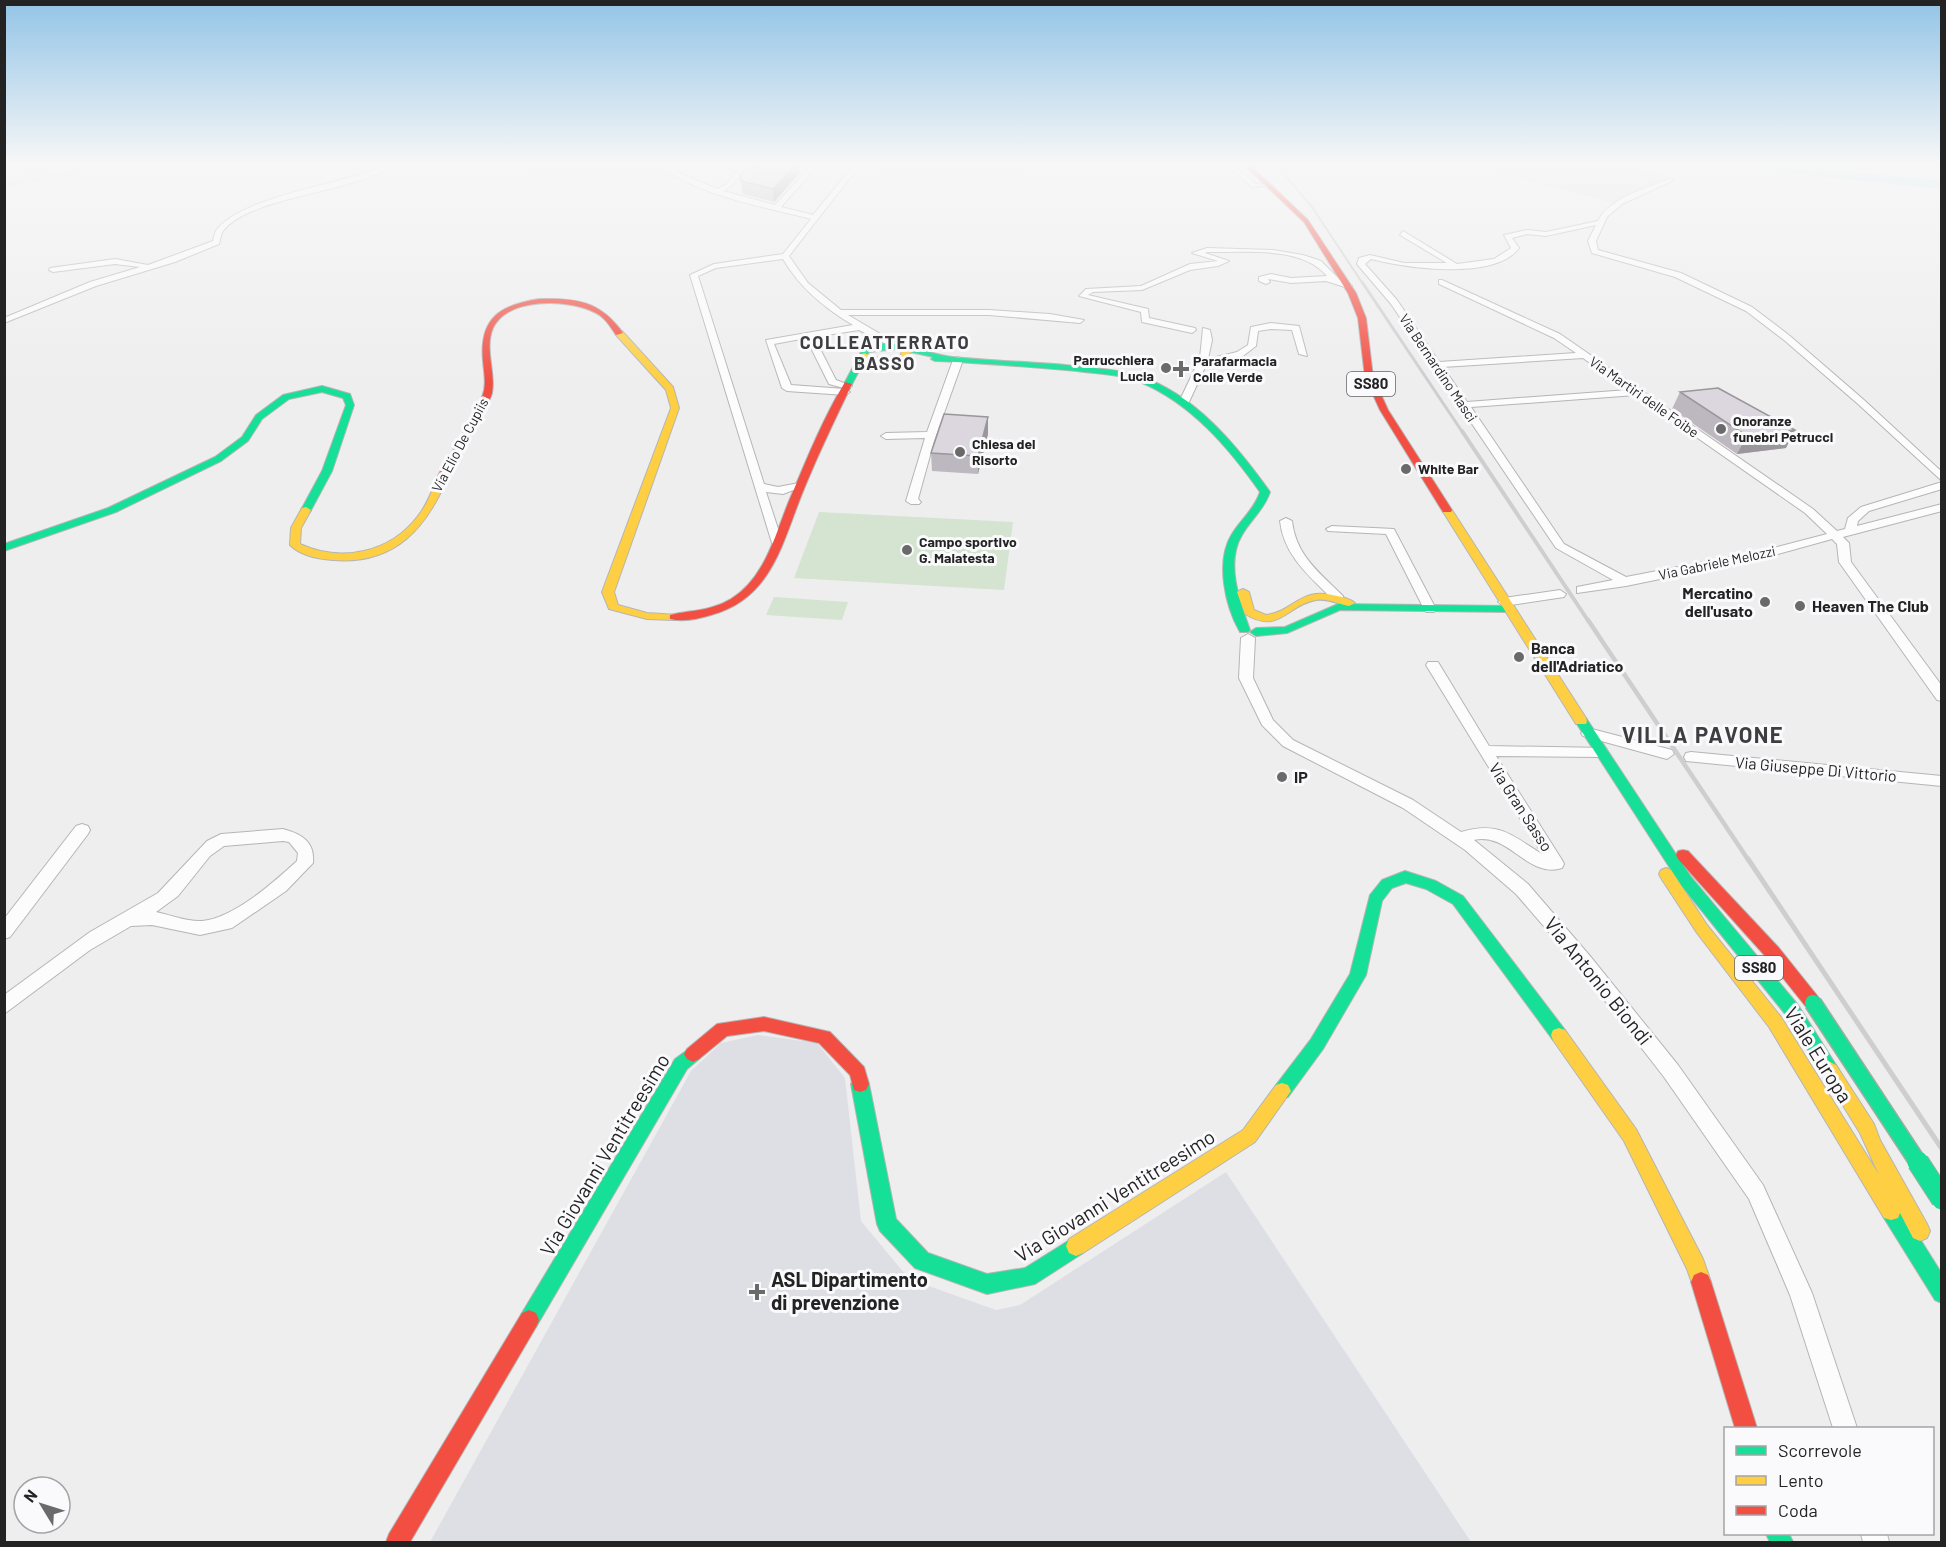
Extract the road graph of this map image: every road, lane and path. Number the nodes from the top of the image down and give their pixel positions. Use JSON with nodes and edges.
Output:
{"nodes":[{"id":1,"x":217,"y":238,"type":"edge"},
{"id":2,"x":799,"y":238,"type":"edge"},
{"id":3,"x":1318,"y":238,"type":"edge"},
{"id":4,"x":1411,"y":238,"type":"edge"},
{"id":5,"x":1509,"y":238,"type":"edge"},
{"id":6,"x":1593,"y":238,"type":"edge"},
{"id":7,"x":785,"y":256,"type":"junction"},
{"id":8,"x":1456,"y":266,"type":"junction"},
{"id":9,"x":148,"y":268,"type":"junction"},
{"id":10,"x":53,"y":270,"type":"dead end"},
{"id":11,"x":1333,"y":280,"type":"junction"},
{"id":12,"x":1266,"y":282,"type":"dead end"},
{"id":13,"x":1442,"y":282,"type":"dead end"},
{"id":14,"x":1348,"y":286,"type":"junction"},
{"id":15,"x":838,"y":313,"type":"junction"},
{"id":16,"x":1080,"y":320,"type":"dead end"},
{"id":17,"x":4,"y":321,"type":"edge"},
{"id":18,"x":860,"y":328,"type":"junction"},
{"id":19,"x":1192,"y":330,"type":"dead end"},
{"id":20,"x":1206,"y":330,"type":"dead end"},
{"id":21,"x":808,"y":334,"type":"junction"},
{"id":22,"x":867,"y":351,"type":"junction"},
{"id":23,"x":900,"y":351,"type":"junction"},
{"id":24,"x":1304,"y":354,"type":"dead end"},
{"id":25,"x":1586,"y":355,"type":"junction"},
{"id":26,"x":954,"y":360,"type":"junction"},
{"id":27,"x":882,"y":362,"type":"junction"},
{"id":28,"x":1203,"y":363,"type":"junction"},
{"id":29,"x":1437,"y":365,"type":"junction"},
{"id":30,"x":847,"y":388,"type":"junction"},
{"id":31,"x":1638,"y":392,"type":"junction"},
{"id":32,"x":1184,"y":402,"type":"junction"},
{"id":33,"x":1463,"y":405,"type":"junction"},
{"id":34,"x":931,"y":435,"type":"junction"},
{"id":35,"x":886,"y":436,"type":"dead end"},
{"id":36,"x":1941,"y":484,"type":"edge"},
{"id":37,"x":758,"y":486,"type":"junction"},
{"id":38,"x":799,"y":486,"type":"junction"},
{"id":39,"x":915,"y":502,"type":"dead end"},
{"id":40,"x":1941,"y":507,"type":"edge"},
{"id":41,"x":1286,"y":521,"type":"dead end"},
{"id":42,"x":1332,"y":529,"type":"dead end"},
{"id":43,"x":1851,"y":530,"type":"junction"},
{"id":44,"x":1832,"y":534,"type":"junction"},
{"id":45,"x":776,"y":541,"type":"junction"},
{"id":46,"x":4,"y":548,"type":"edge"},
{"id":47,"x":1229,"y":552,"type":"junction"},
{"id":48,"x":1626,"y":582,"type":"junction"},
{"id":49,"x":1581,"y":590,"type":"dead end"},
{"id":50,"x":1560,"y":594,"type":"dead end"},
{"id":51,"x":1339,"y":599,"type":"junction"},
{"id":52,"x":1507,"y":605,"type":"junction"},
{"id":53,"x":1367,"y":608,"type":"junction"},
{"id":54,"x":1430,"y":609,"type":"junction"},
{"id":55,"x":1250,"y":633,"type":"junction"},
{"id":56,"x":1432,"y":665,"type":"dead end"},
{"id":57,"x":1941,"y":697,"type":"edge"},
{"id":58,"x":1588,"y":733,"type":"junction"},
{"id":59,"x":1485,"y":750,"type":"junction"},
{"id":60,"x":1600,"y":752,"type":"junction"},
{"id":61,"x":1667,"y":754,"type":"dead end"},
{"id":62,"x":1691,"y":757,"type":"dead end"},
{"id":63,"x":1941,"y":781,"type":"edge"},
{"id":64,"x":1642,"y":812,"type":"junction"},
{"id":65,"x":82,"y":830,"type":"dead end"},
{"id":66,"x":1459,"y":838,"type":"junction"},
{"id":67,"x":127,"y":919,"type":"junction"},
{"id":68,"x":4,"y":932,"type":"edge"},
{"id":69,"x":4,"y":1006,"type":"edge"},
{"id":70,"x":1868,"y":1130,"type":"junction"},
{"id":71,"x":1941,"y":1198,"type":"edge"},
{"id":72,"x":1934,"y":1214,"type":"edge"},
{"id":73,"x":1920,"y":1231,"type":"junction"},
{"id":74,"x":1941,"y":1284,"type":"edge"},
{"id":75,"x":1941,"y":1293,"type":"edge"},
{"id":76,"x":1746,"y":1427,"type":"edge"},
{"id":77,"x":1845,"y":1427,"type":"edge"},
{"id":78,"x":397,"y":1542,"type":"edge"}],
"edges":[{"from":1,"to":9,"type":"street"},
{"from":2,"to":7,"type":"street"},
{"from":3,"to":14,"type":"street","number":"SS80"},
{"from":4,"to":8,"type":"street"},
{"from":5,"to":8,"type":"street"},
{"from":6,"to":36,"type":"street"},
{"from":7,"to":15,"type":"street"},
{"from":7,"to":37,"type":"street"},
{"from":8,"to":29,"type":"street","name":"Via Bernardino Masci"},
{"from":9,"to":10,"type":"street"},
{"from":9,"to":17,"type":"street"},
{"from":11,"to":12,"type":"street"},
{"from":11,"to":14,"type":"street"},
{"from":11,"to":19,"type":"street"},
{"from":13,"to":25,"type":"street","name":"Via Martiri delle Foibe"},
{"from":14,"to":52,"type":"street","number":"SS80"},
{"from":15,"to":16,"type":"street"},
{"from":15,"to":18,"type":"street"},
{"from":18,"to":21,"type":"street"},
{"from":18,"to":22,"type":"street"},
{"from":18,"to":23,"type":"street"},
{"from":20,"to":28,"type":"street"},
{"from":21,"to":30,"type":"street"},
{"from":21,"to":30,"type":"street"},
{"from":22,"to":23,"type":"street"},
{"from":22,"to":27,"type":"street"},
{"from":22,"to":30,"type":"street","name":"Via Elio De Cupiis"},
{"from":23,"to":26,"type":"street"},
{"from":23,"to":27,"type":"street"},
{"from":24,"to":28,"type":"street"},
{"from":25,"to":29,"type":"street"},
{"from":25,"to":31,"type":"street","name":"Via Martiri delle Foibe"},
{"from":26,"to":32,"type":"street"},
{"from":26,"to":34,"type":"street"},
{"from":27,"to":30,"type":"street"},
{"from":28,"to":32,"type":"street"},
{"from":29,"to":33,"type":"street","name":"Via Bernardino Masci"},
{"from":30,"to":38,"type":"street","name":"Via Elio De Cupiis"},
{"from":31,"to":33,"type":"street"},
{"from":31,"to":44,"type":"street","name":"Via Martiri delle Foibe"},
{"from":32,"to":47,"type":"street"},
{"from":33,"to":48,"type":"street","name":"Via Bernardino Masci"},
{"from":34,"to":35,"type":"street"},
{"from":34,"to":39,"type":"street"},
{"from":36,"to":43,"type":"street"},
{"from":37,"to":38,"type":"street"},
{"from":37,"to":45,"type":"street"},
{"from":38,"to":45,"type":"street","name":"Via Elio De Cupiis"},
{"from":40,"to":43,"type":"street","name":"Via Gabriele Melozzi"},
{"from":41,"to":51,"type":"street"},
{"from":42,"to":54,"type":"street"},
{"from":43,"to":44,"type":"street","name":"Via Gabriele Melozzi"},
{"from":44,"to":48,"type":"street","name":"Via Gabriele Melozzi"},
{"from":44,"to":57,"type":"street","name":"Via Martiri delle Foibe"},
{"from":45,"to":46,"type":"street","name":"Via Elio De Cupiis"},
{"from":47,"to":51,"type":"street"},
{"from":47,"to":55,"type":"street"},
{"from":48,"to":49,"type":"street","name":"Via Gabriele Melozzi"},
{"from":50,"to":52,"type":"street"},
{"from":51,"to":53,"type":"street"},
{"from":52,"to":54,"type":"street"},
{"from":52,"to":58,"type":"street","name":"Viale Europa","number":"SS80"},
{"from":53,"to":54,"type":"street"},
{"from":53,"to":55,"type":"street"},
{"from":55,"to":66,"type":"street","name":"Via Antonio Biondi"},
{"from":56,"to":59,"type":"street","name":"Via Gran Sasso"},
{"from":58,"to":60,"type":"street","name":"Viale Europa","number":"SS80"},
{"from":58,"to":61,"type":"street"},
{"from":59,"to":60,"type":"street","name":"Via Gran Sasso"},
{"from":59,"to":66,"type":"street","name":"Via Gran Sasso"},
{"from":60,"to":64,"type":"street","name":"Viale Europa","number":"SS80"},
{"from":62,"to":63,"type":"street","name":"Via Giuseppe Di Vittorio"},
{"from":64,"to":70,"type":"street","name":"Viale Europa","number":"SS80"},
{"from":64,"to":71,"type":"street","name":"Viale Europa","number":"SS80","bridge":true},
{"from":64,"to":75,"type":"street","name":"Viale Europa","number":"SS80"},
{"from":65,"to":68,"type":"street"},
{"from":66,"to":77,"type":"street","name":"Via Antonio Biondi"},
{"from":67,"to":67,"type":"street"},
{"from":67,"to":69,"type":"street"},
{"from":70,"to":71,"type":"street","name":"Viale Europa","number":"SS80"},
{"from":70,"to":73,"type":"street","name":"Viale Europa","number":"SS80"},
{"from":72,"to":73,"type":"street"},
{"from":73,"to":74,"type":"street","number":"SS80"},
{"from":76,"to":78,"type":"street","name":"Via Giovanni Ventitreesimo"}]}
